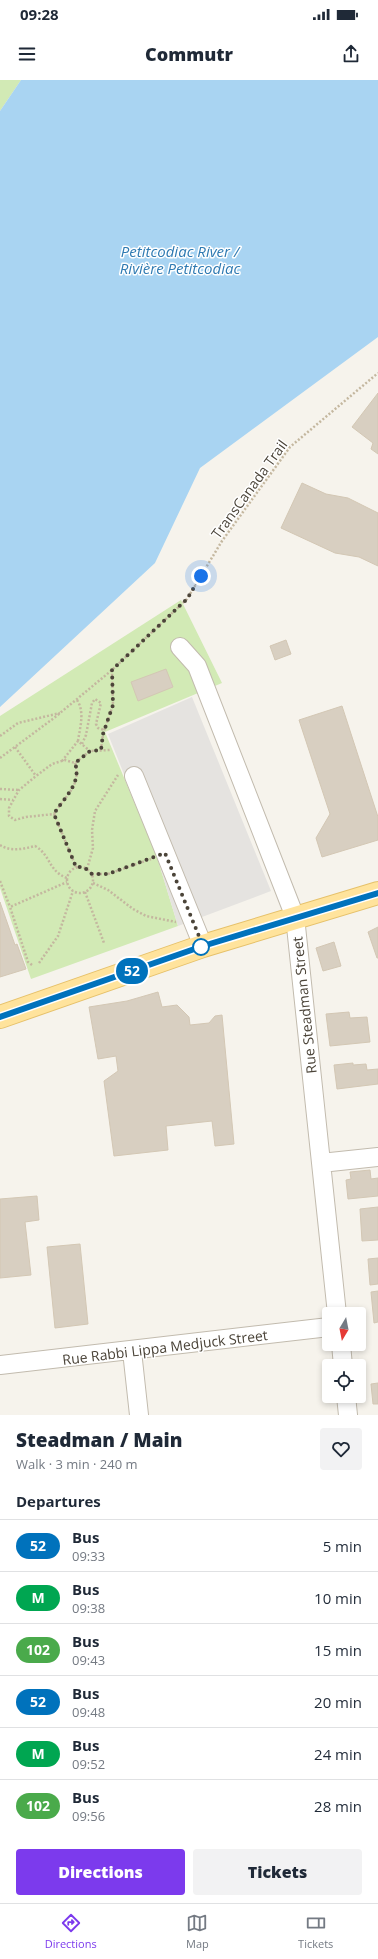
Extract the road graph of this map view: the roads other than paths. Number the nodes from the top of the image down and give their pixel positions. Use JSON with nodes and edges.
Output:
{"nodes":[{"id":1,"x":180,"y":647,"type":"dead end"},
{"id":2,"x":126,"y":774,"type":"road end"},
{"id":3,"x":373,"y":893,"type":"edge"},
{"id":4,"x":295,"y":917,"type":"junction"},
{"id":5,"x":203,"y":946,"type":"junction"},
{"id":6,"x":0,"y":1017,"type":"edge"},
{"id":7,"x":378,"y":1157,"type":"edge"},
{"id":8,"x":321,"y":1163,"type":"junction"},
{"id":9,"x":336,"y":1307,"type":"edge"},
{"id":10,"x":322,"y":1328,"type":"edge"},
{"id":11,"x":132,"y":1351,"type":"junction"},
{"id":12,"x":0,"y":1365,"type":"edge"},
{"id":13,"x":347,"y":1403,"type":"edge"},
{"id":14,"x":138,"y":1415,"type":"edge"},
{"id":15,"x":348,"y":1415,"type":"edge"}],
"edges":[{"from":1,"to":4,"type":"street","name":"Rue Steadman Street"},
{"from":2,"to":5,"type":"street"},
{"from":3,"to":4,"type":"main road"},
{"from":4,"to":5,"type":"main road"},
{"from":4,"to":8,"type":"street","name":"Rue Steadman Street"},
{"from":5,"to":6,"type":"main road"},
{"from":7,"to":8,"type":"street"},
{"from":8,"to":9,"type":"street","name":"Rue Steadman Street"},
{"from":10,"to":11,"type":"street","name":"Rue Rabbi Lippa Medjuck Street"},
{"from":11,"to":12,"type":"street","name":"Rue Rabbi Lippa Medjuck Street"},
{"from":11,"to":14,"type":"street"},
{"from":13,"to":15,"type":"street"}]}
